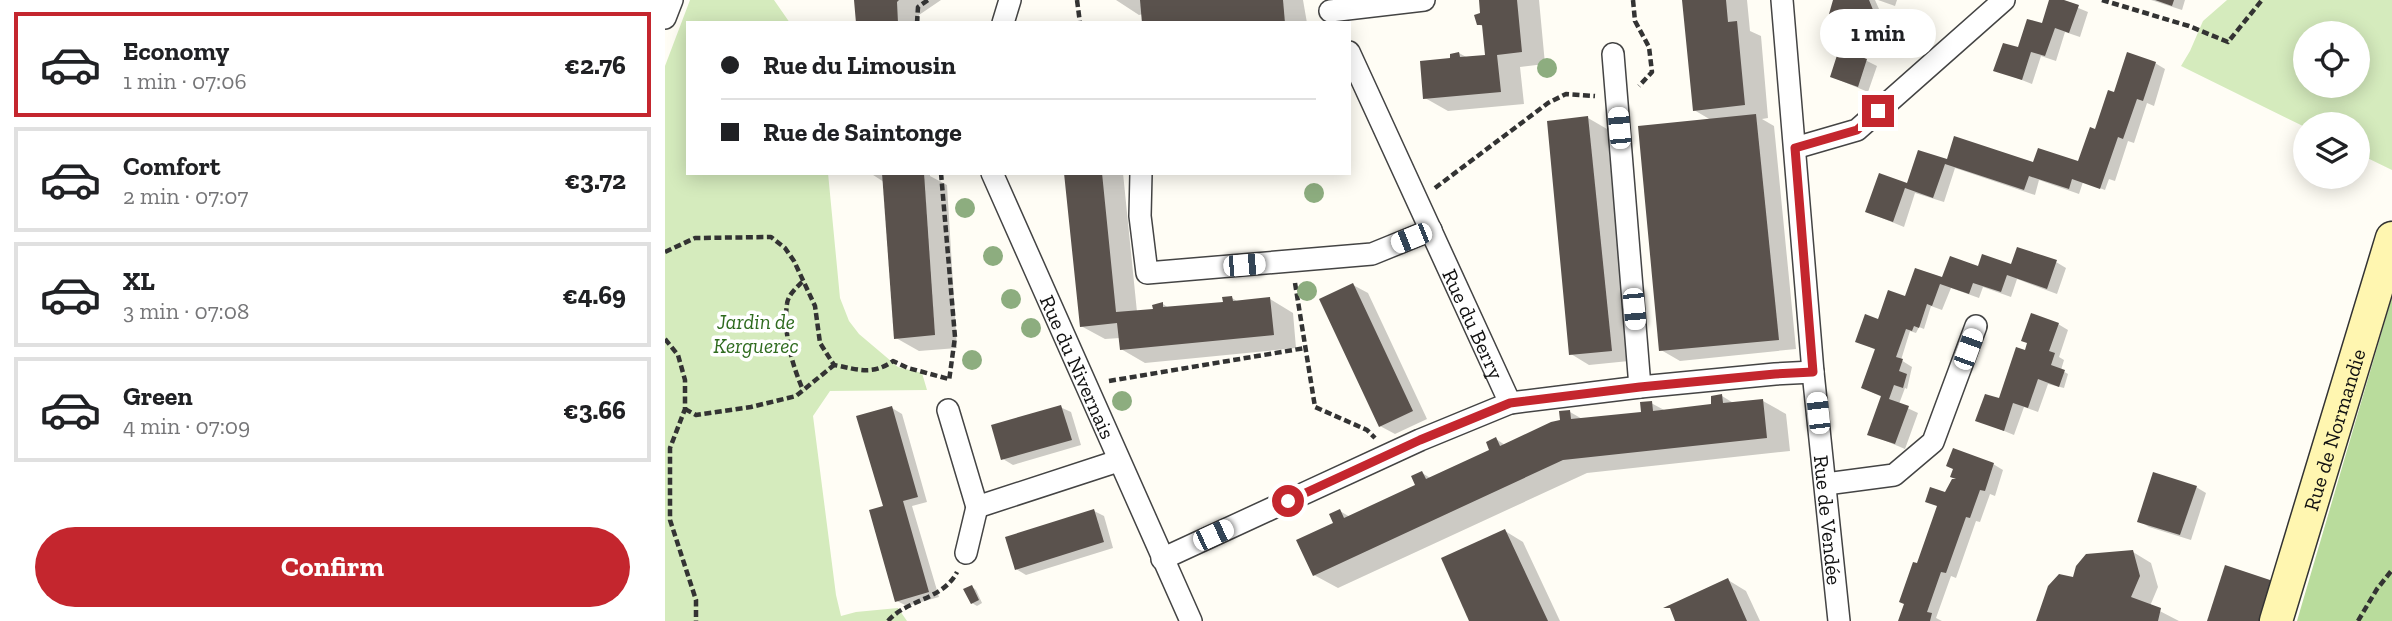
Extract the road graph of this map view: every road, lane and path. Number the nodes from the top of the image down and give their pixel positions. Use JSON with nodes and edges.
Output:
{"nodes":[{"id":1,"x":672,"y":0,"type":"edge"},
{"id":2,"x":928,"y":0,"type":"edge"},
{"id":3,"x":1010,"y":0,"type":"edge"},
{"id":4,"x":1077,"y":0,"type":"edge"},
{"id":5,"x":1424,"y":0,"type":"edge"},
{"id":6,"x":1633,"y":0,"type":"edge"},
{"id":7,"x":1782,"y":0,"type":"edge"},
{"id":8,"x":2004,"y":0,"type":"edge"},
{"id":9,"x":2102,"y":0,"type":"edge"},
{"id":10,"x":2262,"y":0,"type":"edge"},
{"id":11,"x":1331,"y":11,"type":"edge"},
{"id":12,"x":665,"y":18,"type":"edge"},
{"id":13,"x":917,"y":21,"type":"edge"},
{"id":14,"x":1004,"y":21,"type":"edge"},
{"id":15,"x":1080,"y":21,"type":"edge"},
{"id":16,"x":1613,"y":54,"type":"dead end"},
{"id":17,"x":1352,"y":66,"type":"edge"},
{"id":18,"x":1617,"y":102,"type":"junction"},
{"id":19,"x":1795,"y":148,"type":"junction"},
{"id":20,"x":941,"y":175,"type":"edge"},
{"id":21,"x":993,"y":175,"type":"edge"},
{"id":22,"x":1141,"y":175,"type":"edge"},
{"id":23,"x":1417,"y":201,"type":"junction"},
{"id":24,"x":1431,"y":230,"type":"junction"},
{"id":25,"x":2392,"y":238,"type":"edge"},
{"id":26,"x":665,"y":252,"type":"edge"},
{"id":27,"x":1292,"y":261,"type":"junction"},
{"id":28,"x":802,"y":282,"type":"junction"},
{"id":29,"x":1976,"y":326,"type":"dead end"},
{"id":30,"x":665,"y":339,"type":"edge"},
{"id":31,"x":1305,"y":348,"type":"junction"},
{"id":32,"x":834,"y":365,"type":"junction"},
{"id":33,"x":1813,"y":372,"type":"junction"},
{"id":34,"x":949,"y":379,"type":"junction"},
{"id":35,"x":1085,"y":385,"type":"junction"},
{"id":36,"x":1640,"y":387,"type":"junction"},
{"id":37,"x":803,"y":390,"type":"junction"},
{"id":38,"x":1510,"y":403,"type":"junction"},
{"id":39,"x":685,"y":409,"type":"junction"},
{"id":40,"x":949,"y":410,"type":"joint"},
{"id":41,"x":668,"y":449,"type":"edge"},
{"id":42,"x":1391,"y":454,"type":"junction"},
{"id":43,"x":1118,"y":461,"type":"junction"},
{"id":44,"x":1826,"y":484,"type":"junction"},
{"id":45,"x":977,"y":507,"type":"junction"},
{"id":46,"x":966,"y":553,"type":"joint"},
{"id":47,"x":1163,"y":559,"type":"junction"},
{"id":48,"x":2392,"y":570,"type":"edge"},
{"id":49,"x":696,"y":621,"type":"edge"},
{"id":50,"x":888,"y":621,"type":"edge"},
{"id":51,"x":1191,"y":621,"type":"edge"},
{"id":52,"x":1839,"y":621,"type":"edge"},
{"id":53,"x":2276,"y":621,"type":"edge"},
{"id":54,"x":2358,"y":621,"type":"edge"}],
"edges":[{"from":1,"to":12,"type":"street"},
{"from":2,"to":13,"type":"path"},
{"from":3,"to":14,"type":"street"},
{"from":4,"to":15,"type":"path"},
{"from":5,"to":11,"type":"street"},
{"from":6,"to":18,"type":"path"},
{"from":7,"to":19,"type":"street","name":"Rue de Vendée"},
{"from":8,"to":19,"type":"street"},
{"from":9,"to":10,"type":"path"},
{"from":16,"to":18,"type":"street"},
{"from":17,"to":23,"type":"street","name":"Rue du Berry"},
{"from":18,"to":23,"type":"path"},
{"from":18,"to":36,"type":"street"},
{"from":19,"to":33,"type":"street","name":"Rue de Vendée"},
{"from":20,"to":34,"type":"path"},
{"from":21,"to":35,"type":"street","name":"Rue du Nivernais"},
{"from":22,"to":27,"type":"street"},
{"from":23,"to":24,"type":"street","name":"Rue du Berry"},
{"from":24,"to":27,"type":"street"},
{"from":24,"to":38,"type":"street","name":"Rue du Berry"},
{"from":25,"to":53,"type":"street","name":"Rue de Normandie"},
{"from":26,"to":28,"type":"path"},
{"from":27,"to":31,"type":"path"},
{"from":28,"to":32,"type":"path"},
{"from":28,"to":37,"type":"path"},
{"from":29,"to":44,"type":"street"},
{"from":30,"to":39,"type":"path"},
{"from":31,"to":35,"type":"path"},
{"from":31,"to":42,"type":"path"},
{"from":32,"to":34,"type":"path"},
{"from":32,"to":37,"type":"path"},
{"from":33,"to":36,"type":"street"},
{"from":33,"to":44,"type":"street","name":"Rue de Vendée"},
{"from":34,"to":40,"type":"path"},
{"from":35,"to":43,"type":"street","name":"Rue du Nivernais"},
{"from":36,"to":38,"type":"street"},
{"from":37,"to":39,"type":"path"},
{"from":38,"to":42,"type":"street"},
{"from":39,"to":41,"type":"path"},
{"from":40,"to":45,"type":"street"},
{"from":41,"to":49,"type":"path"},
{"from":42,"to":47,"type":"street"},
{"from":43,"to":45,"type":"street"},
{"from":43,"to":47,"type":"street","name":"Rue du Nivernais"},
{"from":44,"to":52,"type":"street","name":"Rue de Vendée"},
{"from":45,"to":46,"type":"street"},
{"from":46,"to":50,"type":"path"},
{"from":47,"to":51,"type":"street"},
{"from":48,"to":54,"type":"path"}]}
